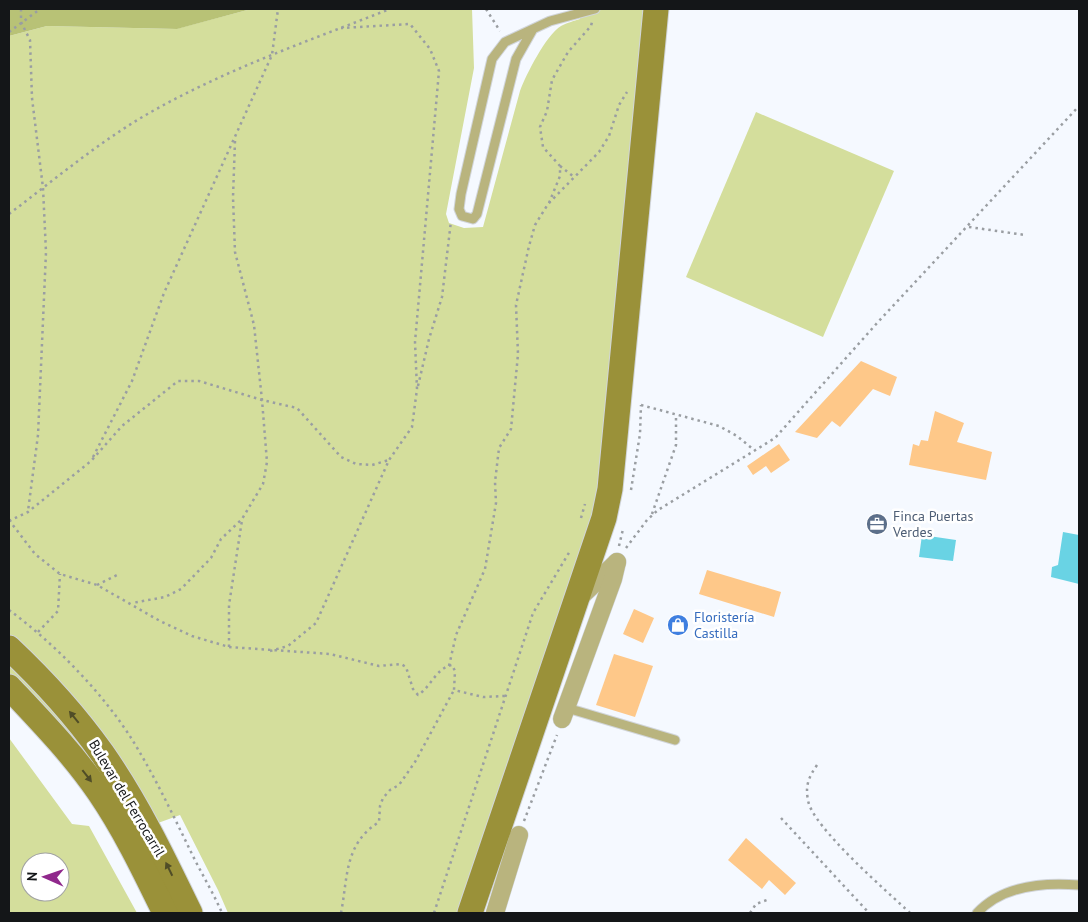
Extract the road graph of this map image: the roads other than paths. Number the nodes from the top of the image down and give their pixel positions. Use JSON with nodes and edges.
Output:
{"nodes":[{"id":1,"x":656,"y":9,"type":"edge"},
{"id":2,"x":594,"y":13,"type":"edge"},
{"id":3,"x":533,"y":29,"type":"junction"},
{"id":4,"x":574,"y":602,"type":"junction"},
{"id":5,"x":9,"y":648,"type":"edge"},
{"id":6,"x":9,"y":687,"type":"edge"},
{"id":7,"x":565,"y":714,"type":"joint"},
{"id":8,"x":675,"y":740,"type":"dead end"},
{"id":9,"x":519,"y":834,"type":"road end"},
{"id":10,"x":1079,"y":885,"type":"edge"},
{"id":11,"x":165,"y":913,"type":"edge"},
{"id":12,"x":190,"y":913,"type":"edge"},
{"id":13,"x":470,"y":913,"type":"edge"},
{"id":14,"x":495,"y":913,"type":"edge"},
{"id":15,"x":977,"y":913,"type":"edge"}],
"edges":[{"from":1,"to":4,"type":"main road"},
{"from":2,"to":3,"type":"lane"},
{"from":3,"to":3,"type":"lane"},
{"from":4,"to":7,"type":"street"},
{"from":4,"to":13,"type":"main road"},
{"from":12,"to":5,"type":"main road","name":"Bulevar del Ferrocarril","one_way":true},
{"from":6,"to":11,"type":"main road","name":"Bulevar del Ferrocarril","one_way":true},
{"from":7,"to":8,"type":"lane"},
{"from":9,"to":14,"type":"street"},
{"from":10,"to":15,"type":"lane"}]}
